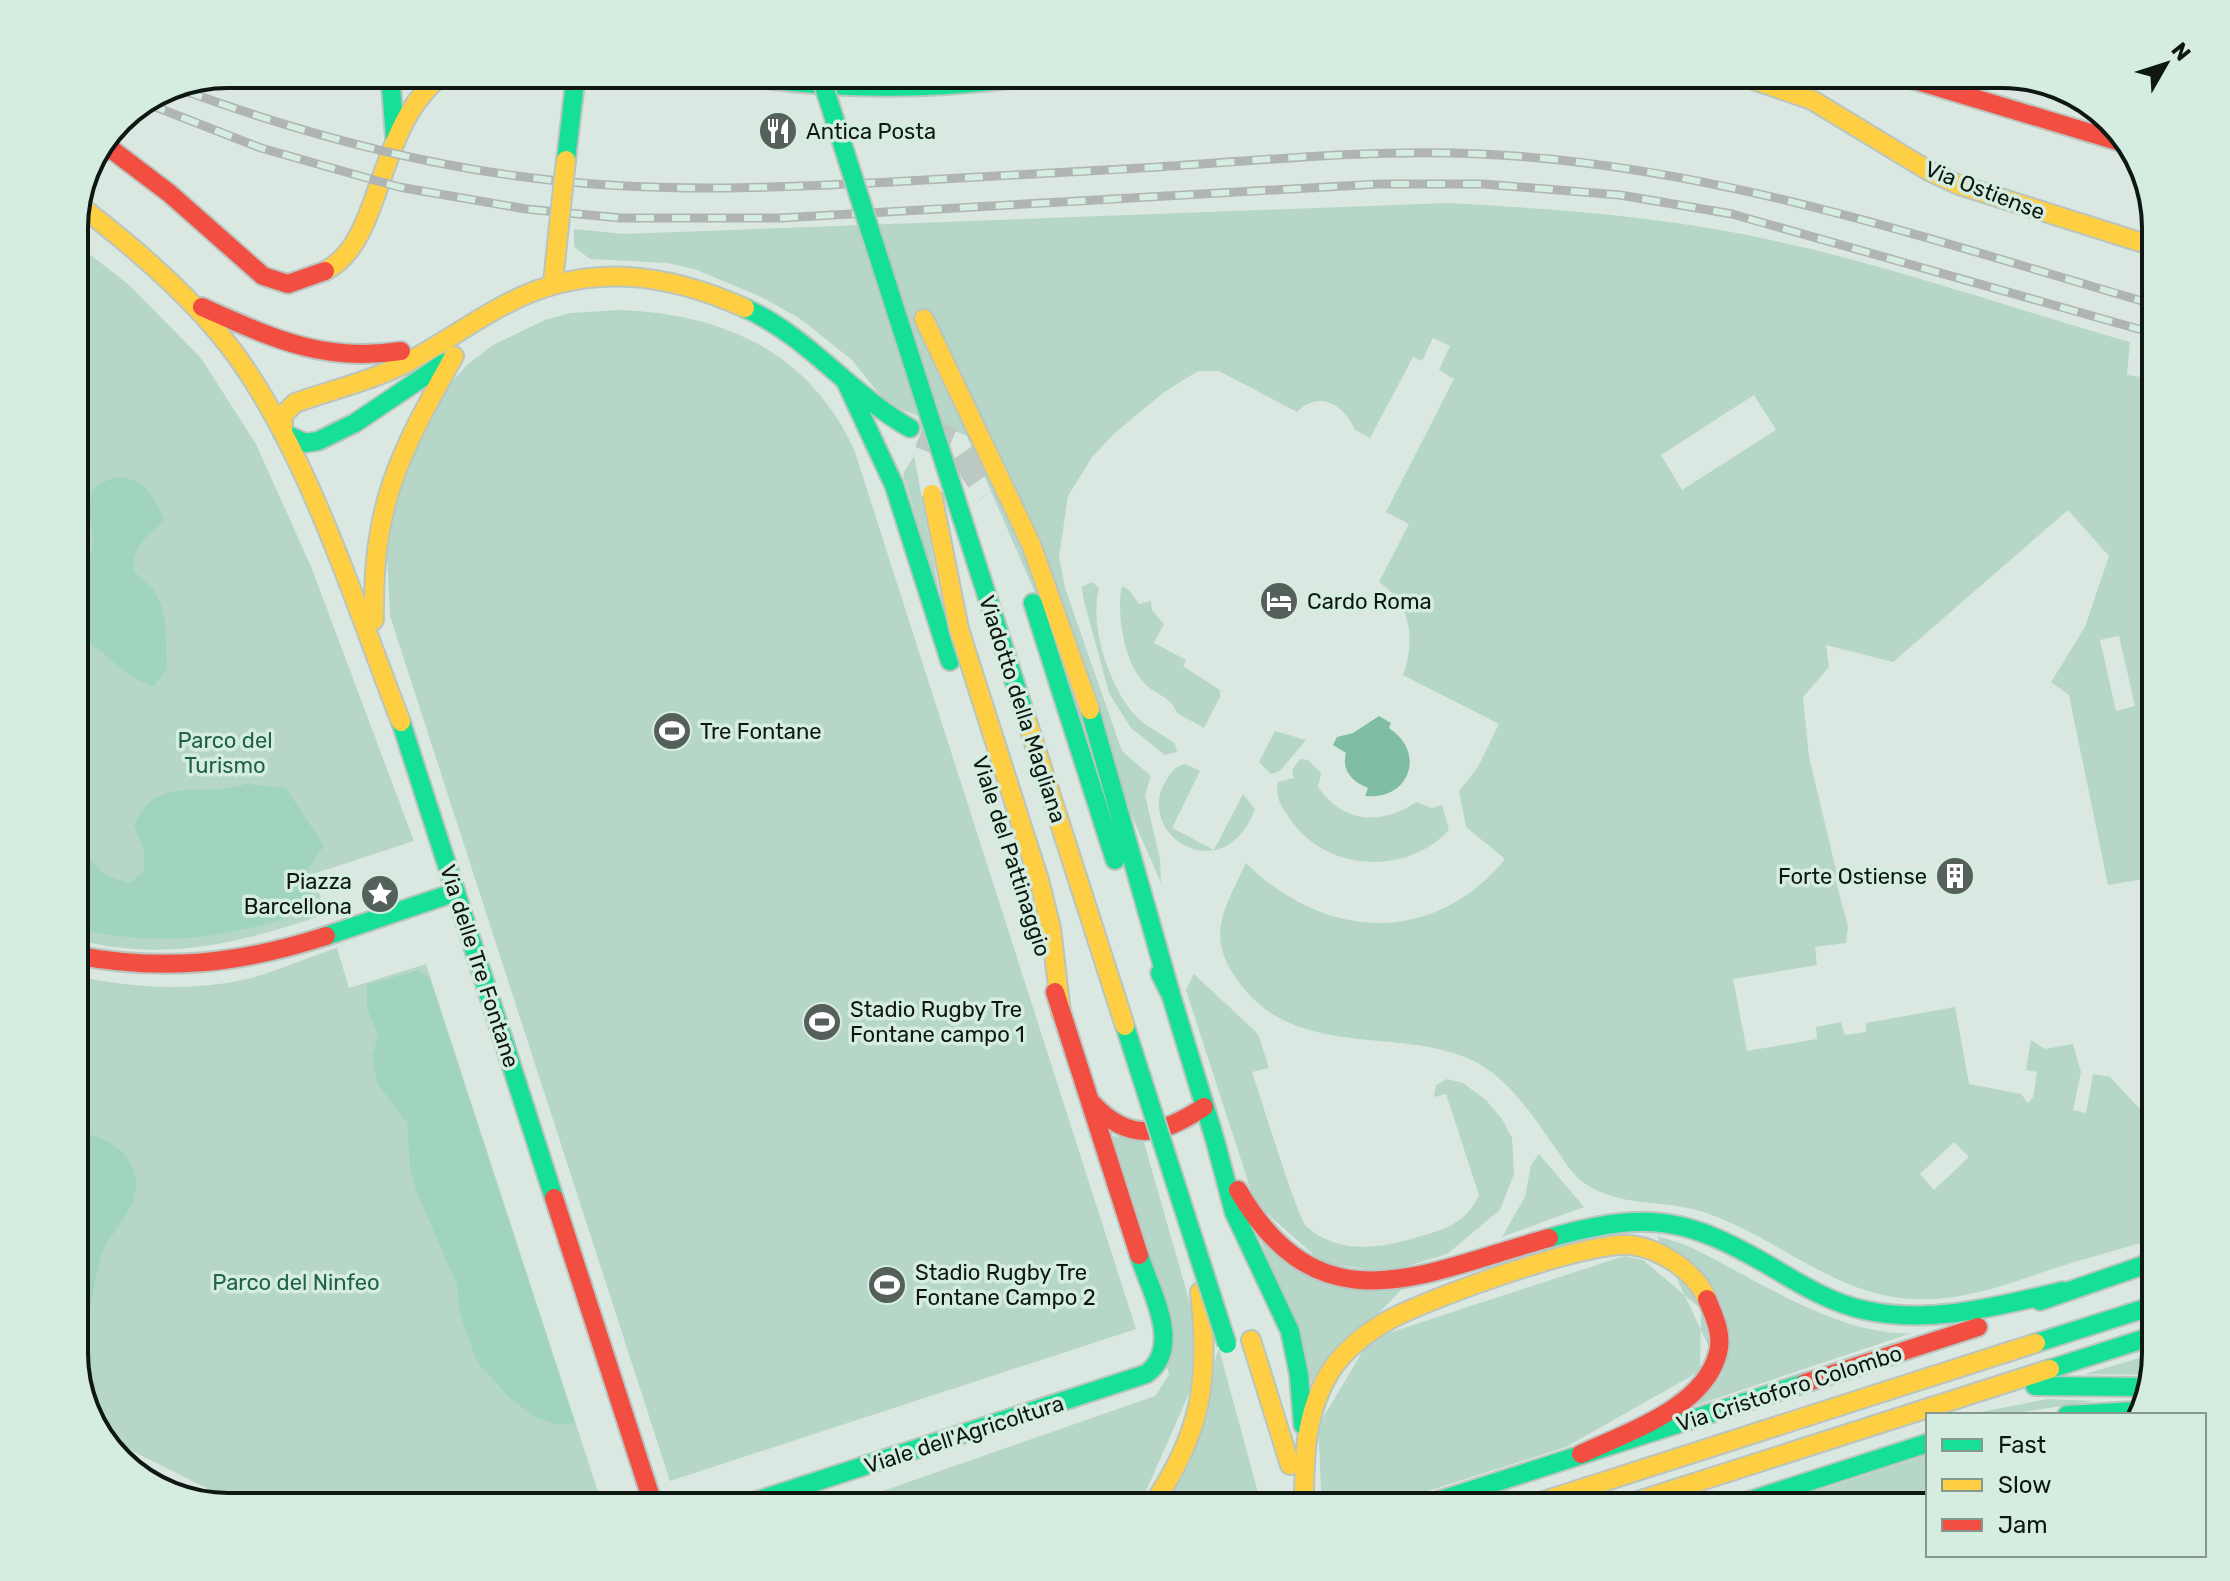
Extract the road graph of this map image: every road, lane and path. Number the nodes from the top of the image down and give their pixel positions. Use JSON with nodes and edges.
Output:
{"nodes":[{"id":1,"x":391,"y":88,"type":"edge"},
{"id":2,"x":428,"y":88,"type":"edge"},
{"id":3,"x":574,"y":88,"type":"edge"},
{"id":4,"x":824,"y":88,"type":"edge"},
{"id":5,"x":825,"y":88,"type":"edge"},
{"id":6,"x":850,"y":88,"type":"edge"},
{"id":7,"x":920,"y":88,"type":"edge"},
{"id":8,"x":1777,"y":88,"type":"edge"},
{"id":9,"x":1941,"y":88,"type":"edge"},
{"id":10,"x":857,"y":111,"type":"dead end"},
{"id":11,"x":395,"y":137,"type":"junction"},
{"id":12,"x":2109,"y":139,"type":"edge"},
{"id":13,"x":112,"y":150,"type":"edge"},
{"id":14,"x":89,"y":212,"type":"edge"},
{"id":15,"x":2142,"y":243,"type":"edge"},
{"id":16,"x":553,"y":283,"type":"junction"},
{"id":17,"x":917,"y":298,"type":"dead end"},
{"id":18,"x":192,"y":303,"type":"junction"},
{"id":19,"x":483,"y":319,"type":"junction"},
{"id":20,"x":924,"y":319,"type":"junction"},
{"id":21,"x":440,"y":340,"type":"junction"},
{"id":22,"x":454,"y":356,"type":"junction"},
{"id":23,"x":914,"y":367,"type":"junction"},
{"id":24,"x":845,"y":380,"type":"junction"},
{"id":25,"x":910,"y":428,"type":"tunnel mouth"},
{"id":26,"x":283,"y":433,"type":"junction"},
{"id":27,"x":967,"y":454,"type":"dead end"},
{"id":28,"x":901,"y":459,"type":"dead end"},
{"id":29,"x":894,"y":485,"type":"junction"},
{"id":30,"x":374,"y":647,"type":"junction"},
{"id":31,"x":1102,"y":877,"type":"dead end"},
{"id":32,"x":456,"y":892,"type":"junction"},
{"id":33,"x":88,"y":957,"type":"edge"},
{"id":34,"x":1171,"y":995,"type":"junction"},
{"id":35,"x":1061,"y":1013,"type":"junction"},
{"id":36,"x":1090,"y":1101,"type":"junction"},
{"id":37,"x":1176,"y":1104,"type":"dead end"},
{"id":38,"x":1204,"y":1107,"type":"junction"},
{"id":39,"x":1186,"y":1134,"type":"dead end"},
{"id":40,"x":1215,"y":1140,"type":"junction"},
{"id":41,"x":1190,"y":1233,"type":"junction"},
{"id":42,"x":2142,"y":1266,"type":"edge"},
{"id":43,"x":2063,"y":1291,"type":"junction"},
{"id":44,"x":2142,"y":1309,"type":"edge"},
{"id":45,"x":1249,"y":1333,"type":"dead end"},
{"id":46,"x":1165,"y":1336,"type":"joint"},
{"id":47,"x":2142,"y":1339,"type":"edge"},
{"id":48,"x":1229,"y":1352,"type":"dead end"},
{"id":49,"x":2137,"y":1387,"type":"edge"},
{"id":50,"x":1990,"y":1388,"type":"junction"},
{"id":51,"x":2129,"y":1411,"type":"edge"},
{"id":52,"x":2102,"y":1413,"type":"edge"},
{"id":53,"x":1304,"y":1437,"type":"junction"},
{"id":54,"x":1926,"y":1444,"type":"edge"},
{"id":55,"x":1581,"y":1454,"type":"junction"},
{"id":56,"x":649,"y":1493,"type":"edge"},
{"id":57,"x":782,"y":1493,"type":"edge"},
{"id":58,"x":1160,"y":1493,"type":"edge"},
{"id":59,"x":1300,"y":1493,"type":"edge"},
{"id":60,"x":1304,"y":1493,"type":"edge"},
{"id":61,"x":1462,"y":1493,"type":"edge"},
{"id":62,"x":1569,"y":1493,"type":"edge"},
{"id":63,"x":1663,"y":1493,"type":"edge"},
{"id":64,"x":1773,"y":1493,"type":"edge"}],
"edges":[{"from":1,"to":11,"type":"main road"},
{"from":2,"to":11,"type":"main road"},
{"from":3,"to":16,"type":"main road","bridge":true},
{"from":4,"to":23,"type":"main road","name":"Viadotto della Magliana","bridge":true},
{"from":5,"to":7,"type":"main road"},
{"from":6,"to":10,"type":"main road"},
{"from":8,"to":15,"type":"main road","name":"Via Ostiense"},
{"from":9,"to":12,"type":"main road"},
{"from":11,"to":13,"type":"main road"},
{"from":14,"to":18,"type":"main road"},
{"from":16,"to":19,"type":"main road"},
{"from":16,"to":24,"type":"main road","name":"Viale del Pattinaggio"},
{"from":17,"to":20,"type":"main road"},
{"from":18,"to":21,"type":"main road"},
{"from":18,"to":26,"type":"main road","name":"Via delle Tre Fontane"},
{"from":19,"to":21,"type":"main road"},
{"from":19,"to":22,"type":"main road"},
{"from":20,"to":27,"type":"main road"},
{"from":20,"to":34,"type":"main road"},
{"from":21,"to":26,"type":"main road"},
{"from":22,"to":26,"type":"main road"},
{"from":22,"to":30,"type":"main road"},
{"from":23,"to":35,"type":"main road","bridge":true},
{"from":23,"to":41,"type":"main road","name":"Viadotto della Magliana","bridge":true},
{"from":24,"to":25,"type":"main road","name":"Viale del Pattinaggio"},
{"from":24,"to":29,"type":"main road","name":"Viale del Pattinaggio"},
{"from":26,"to":30,"type":"main road","name":"Via delle Tre Fontane"},
{"from":28,"to":29,"type":"main road"},
{"from":29,"to":35,"type":"main road","name":"Viale del Pattinaggio"},
{"from":30,"to":32,"type":"main road","name":"Via delle Tre Fontane"},
{"from":31,"to":34,"type":"main road","name":"Viadotto della Magliana"},
{"from":32,"to":33,"type":"main road"},
{"from":32,"to":56,"type":"main road","name":"Via delle Tre Fontane"},
{"from":34,"to":38,"type":"main road"},
{"from":35,"to":36,"type":"main road","name":"Viale del Pattinaggio"},
{"from":36,"to":38,"type":"main road"},
{"from":36,"to":46,"type":"main road","name":"Viale del Pattinaggio"},
{"from":37,"to":39,"type":"main road"},
{"from":38,"to":40,"type":"main road"},
{"from":40,"to":43,"type":"main road"},
{"from":40,"to":53,"type":"main road"},
{"from":41,"to":48,"type":"main road","name":"Viadotto della Magliana","bridge":true},
{"from":41,"to":58,"type":"main road","bridge":true},
{"from":42,"to":43,"type":"main road","name":"Via Cristoforo Colombo"},
{"from":43,"to":55,"type":"main road","name":"Via Cristoforo Colombo"},
{"from":44,"to":62,"type":"main road","name":"Via Cristoforo Colombo"},
{"from":45,"to":59,"type":"main road"},
{"from":46,"to":57,"type":"main road","name":"Viale dell'Agricoltura"},
{"from":47,"to":50,"type":"main road"},
{"from":49,"to":50,"type":"main road"},
{"from":50,"to":63,"type":"main road"},
{"from":51,"to":52,"type":"main road"},
{"from":53,"to":55,"type":"main road"},
{"from":53,"to":60,"type":"main road"},
{"from":54,"to":64,"type":"main road"},
{"from":55,"to":61,"type":"main road","name":"Via Cristoforo Colombo"}]}
